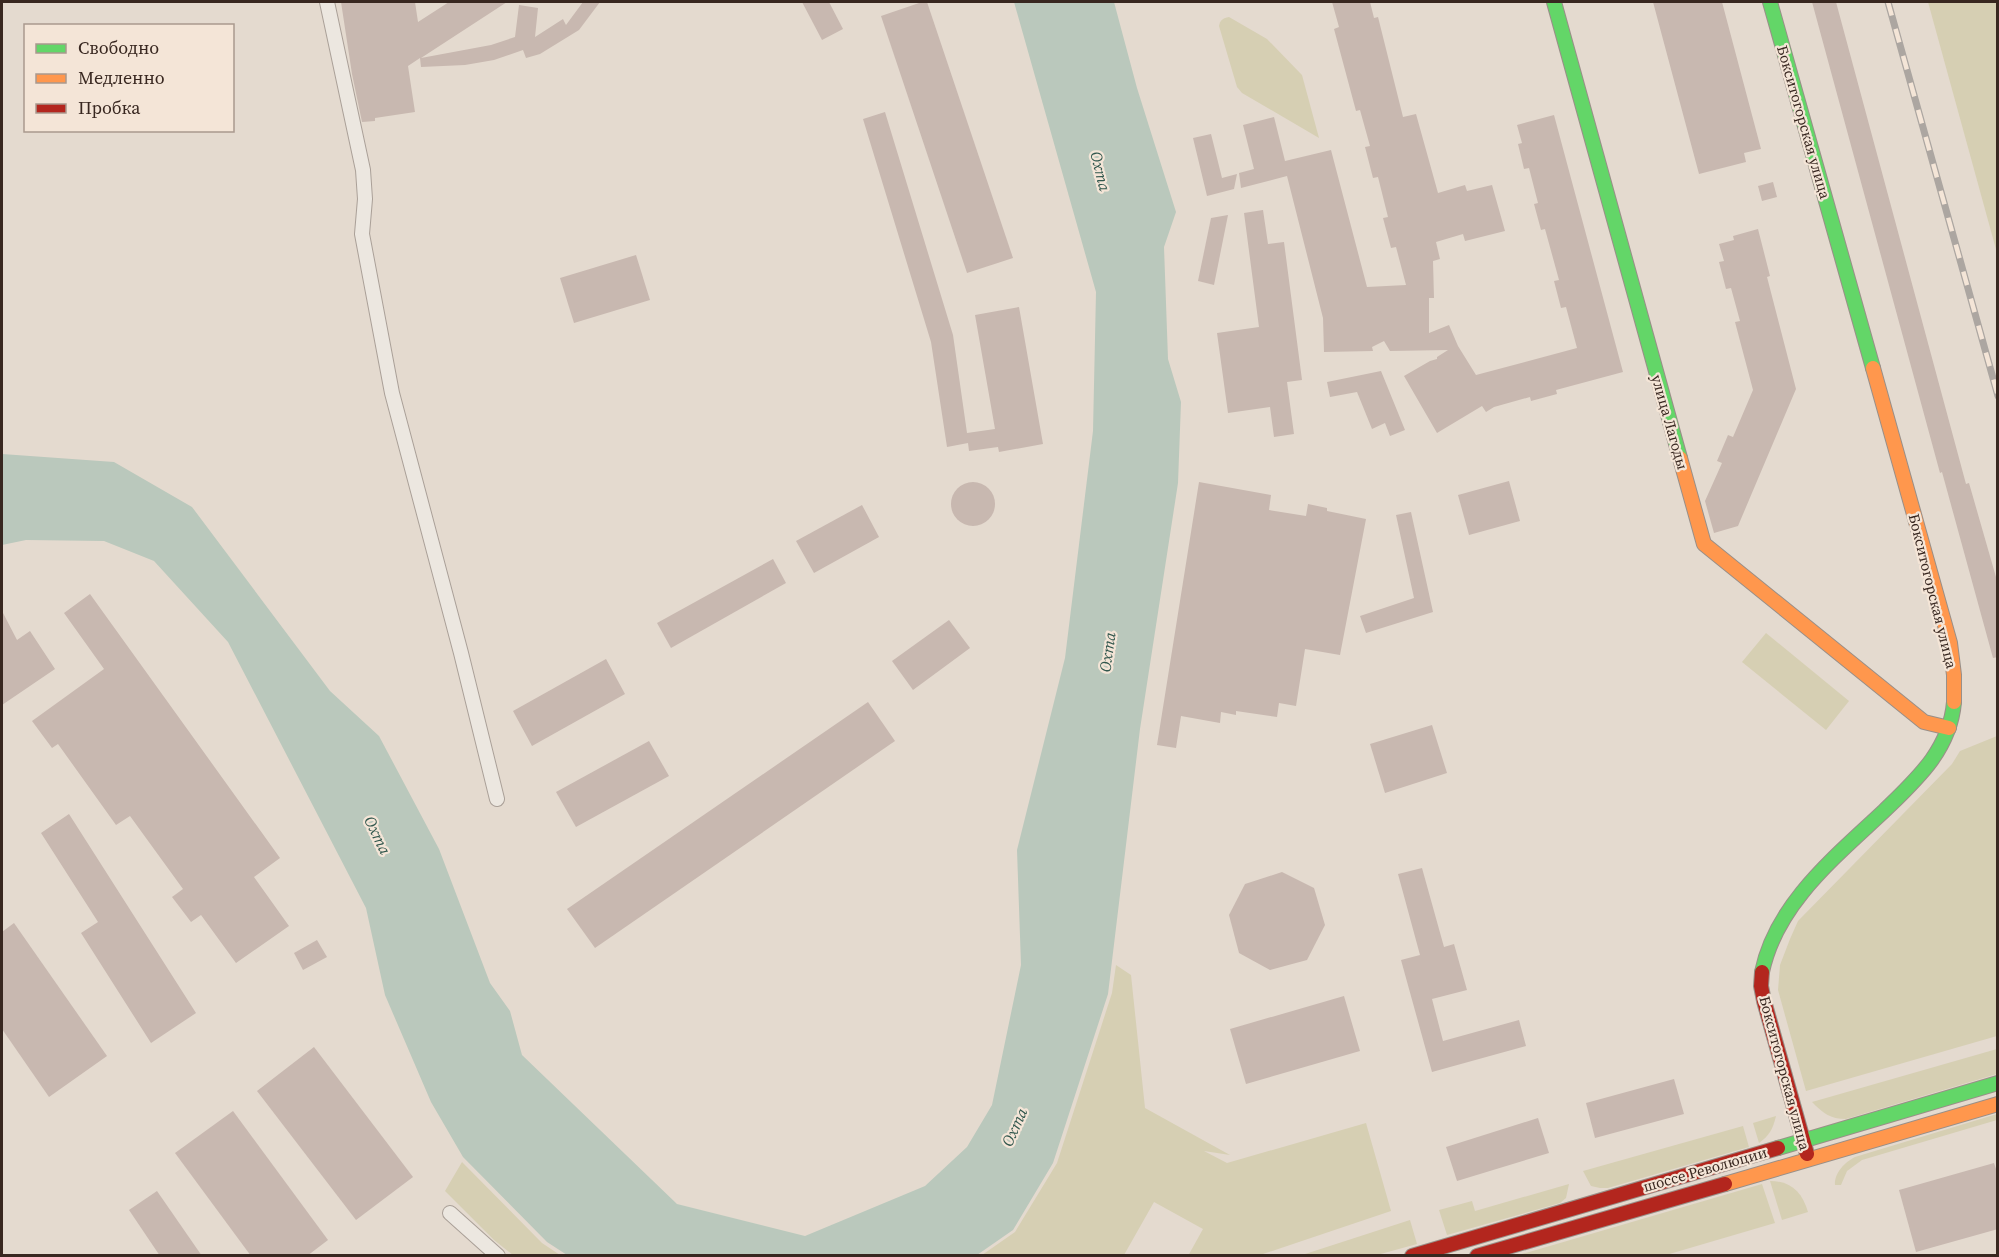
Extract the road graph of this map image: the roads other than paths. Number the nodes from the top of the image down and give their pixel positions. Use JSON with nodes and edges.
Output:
{"nodes":[{"id":1,"x":327,"y":2,"type":"edge"},
{"id":2,"x":1554,"y":2,"type":"edge"},
{"id":3,"x":1770,"y":2,"type":"edge"},
{"id":4,"x":1949,"y":728,"type":"junction"},
{"id":5,"x":497,"y":799,"type":"dead end"},
{"id":6,"x":1998,"y":1083,"type":"edge"},
{"id":7,"x":1998,"y":1104,"type":"edge"},
{"id":8,"x":1803,"y":1141,"type":"junction"},
{"id":9,"x":1809,"y":1160,"type":"junction"},
{"id":10,"x":450,"y":1213,"type":"dead end"},
{"id":11,"x":498,"y":1256,"type":"edge"},
{"id":12,"x":1412,"y":1256,"type":"edge"},
{"id":13,"x":1477,"y":1256,"type":"edge"}],
"edges":[{"from":1,"to":5,"type":"street"},
{"from":2,"to":4,"type":"street","name":"улица Лагоды"},
{"from":3,"to":4,"type":"street","name":"Бокситогорская улица"},
{"from":4,"to":8,"type":"street","name":"Бокситогорская улица"},
{"from":6,"to":8,"type":"street","name":"шоссе Революции"},
{"from":7,"to":9,"type":"street","name":"шоссе Революции"},
{"from":8,"to":9,"type":"street","name":"Бокситогорская улица"},
{"from":8,"to":12,"type":"street","name":"шоссе Революции"},
{"from":9,"to":13,"type":"street","name":"шоссе Революции"},
{"from":10,"to":11,"type":"street"}]}
